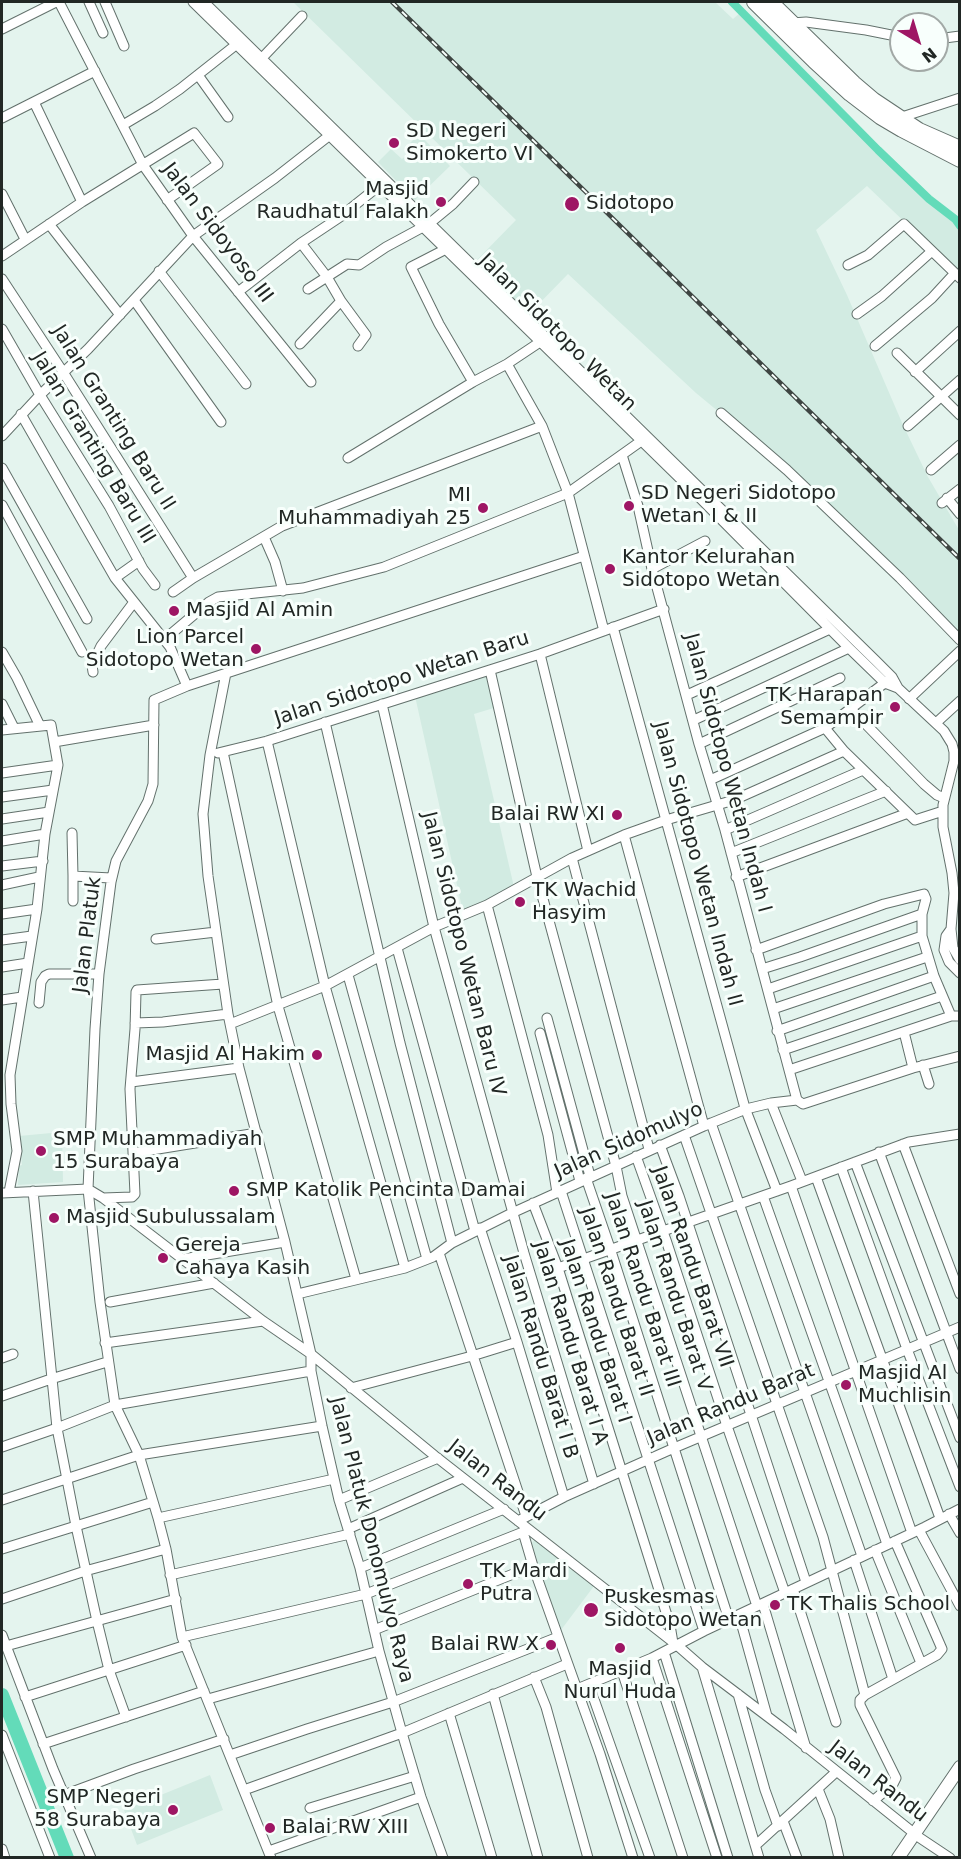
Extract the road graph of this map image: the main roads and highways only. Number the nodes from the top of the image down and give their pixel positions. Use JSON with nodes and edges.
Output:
{"nodes":[{"id":1,"x":754,"y":2,"type":"edge"},
{"id":2,"x":771,"y":2,"type":"edge"},
{"id":3,"x":894,"y":120,"type":"junction"},
{"id":4,"x":960,"y":148,"type":"edge"},
{"id":5,"x":960,"y":160,"type":"edge"},
{"id":6,"x":960,"y":1767,"type":"edge"},
{"id":7,"x":898,"y":1857,"type":"edge"}],
"edges":[{"from":1,"to":3,"type":"highway"},
{"from":2,"to":3,"type":"highway"},
{"from":3,"to":4,"type":"highway"},
{"from":3,"to":5,"type":"highway"},
{"from":6,"to":7,"type":"main road"}]}
